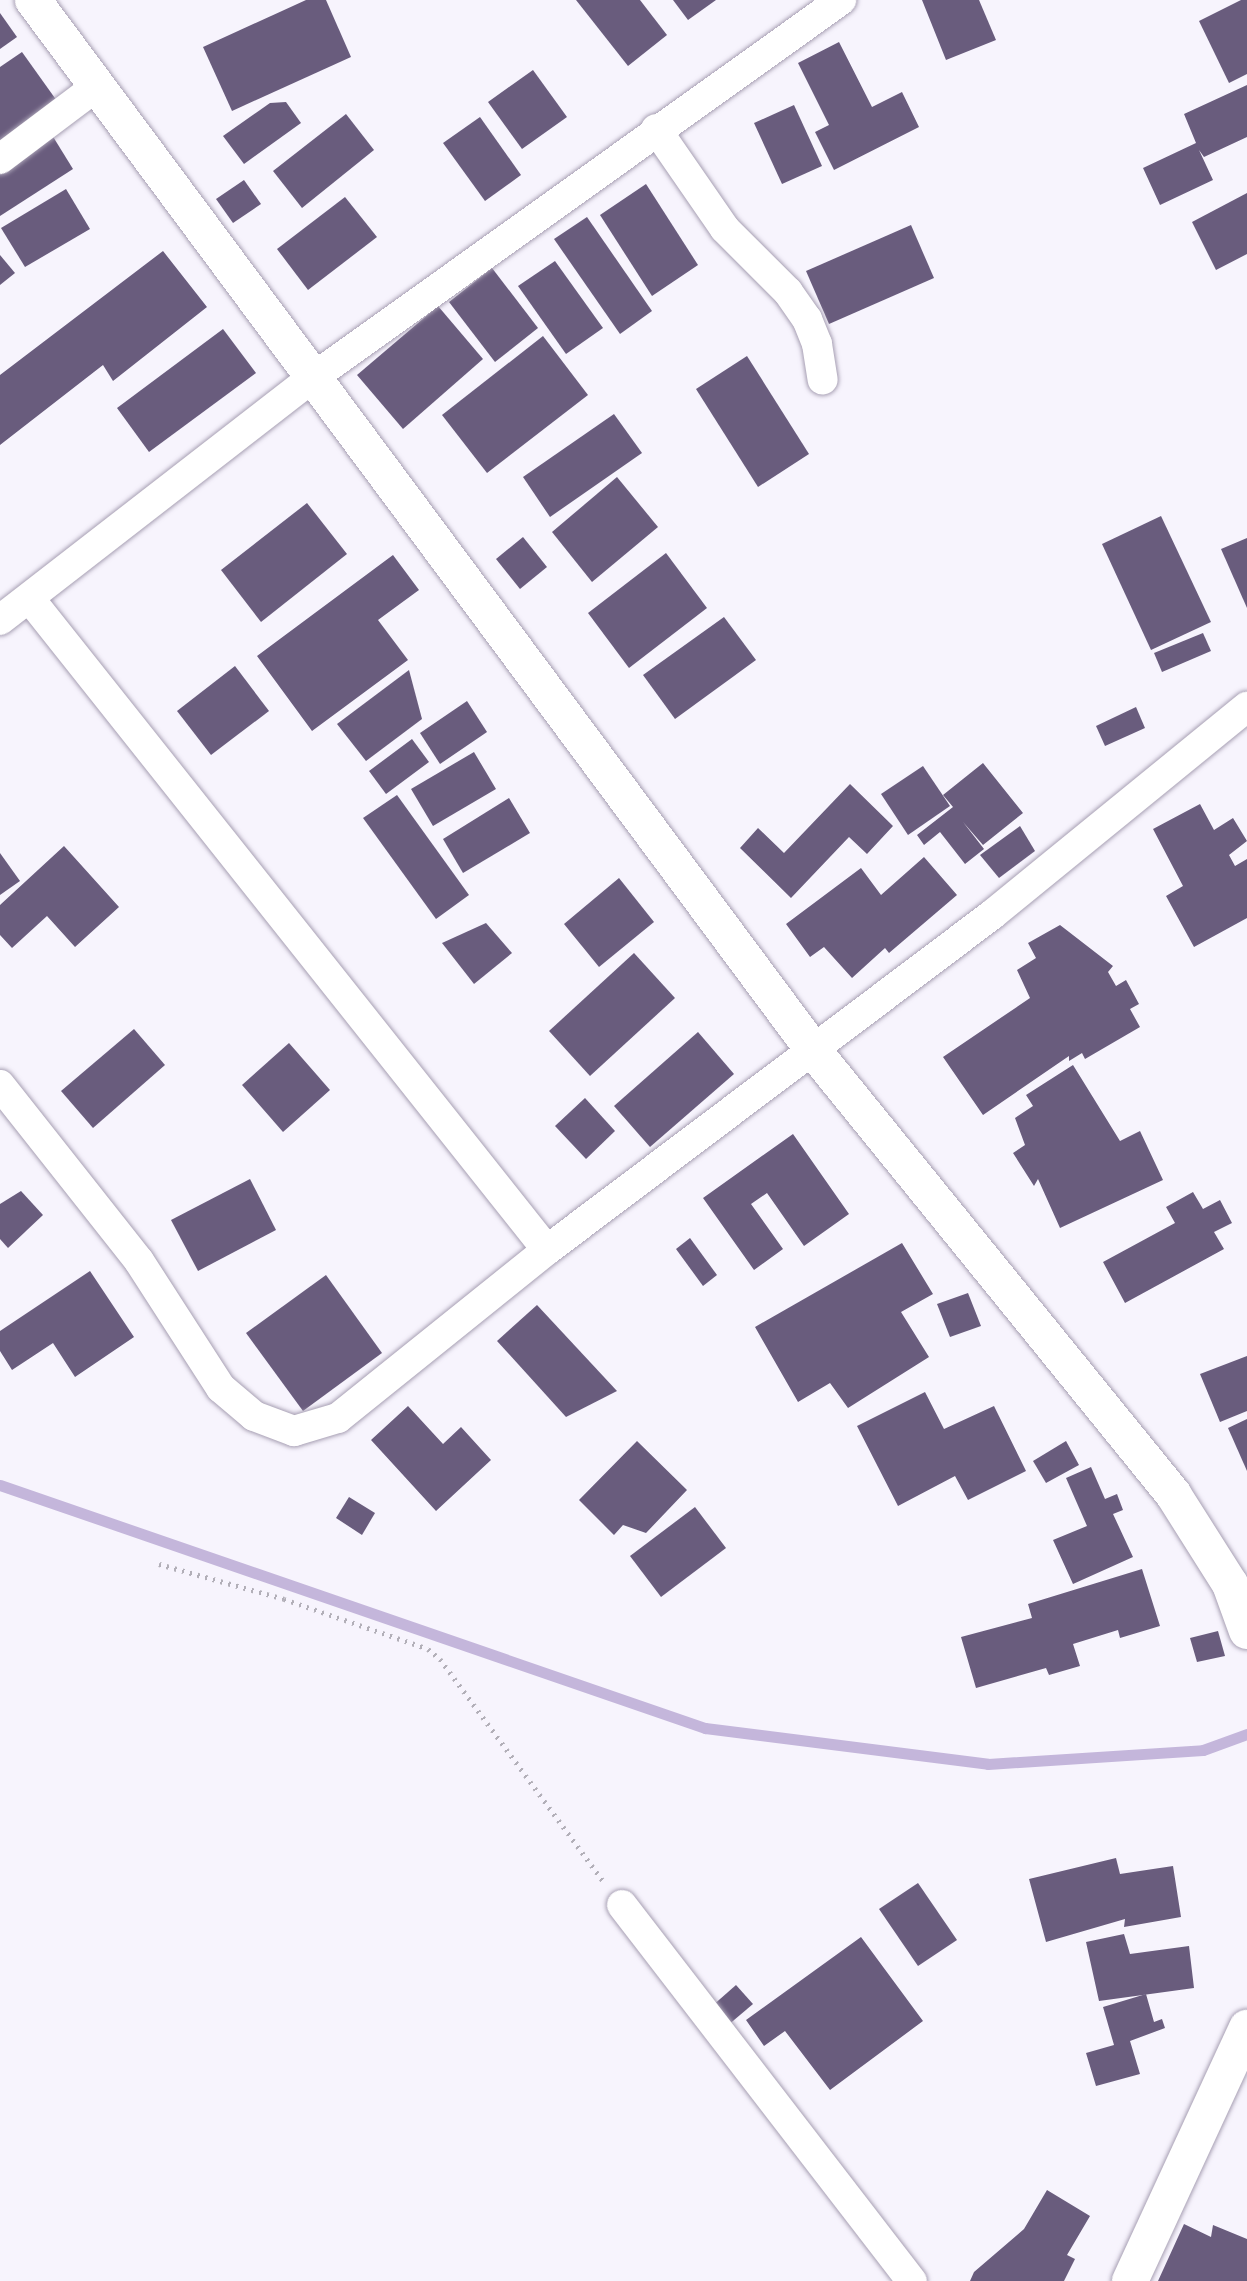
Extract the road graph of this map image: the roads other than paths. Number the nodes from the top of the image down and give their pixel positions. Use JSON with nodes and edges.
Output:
{"nodes":[{"id":1,"x":33,"y":0,"type":"edge"},
{"id":2,"x":841,"y":0,"type":"edge"},
{"id":3,"x":97,"y":86,"type":"junction"},
{"id":4,"x":656,"y":129,"type":"junction"},
{"id":5,"x":0,"y":159,"type":"edge"},
{"id":6,"x":311,"y":379,"type":"junction"},
{"id":7,"x":823,"y":380,"type":"dead end"},
{"id":8,"x":30,"y":599,"type":"junction"},
{"id":9,"x":0,"y":620,"type":"edge"},
{"id":10,"x":1247,"y":707,"type":"edge"},
{"id":11,"x":813,"y":1050,"type":"junction"},
{"id":12,"x":0,"y":1085,"type":"edge"},
{"id":13,"x":547,"y":1250,"type":"junction"},
{"id":14,"x":1238,"y":1581,"type":"edge"},
{"id":15,"x":1247,"y":1631,"type":"edge"},
{"id":16,"x":622,"y":1905,"type":"road end"},
{"id":17,"x":1247,"y":2028,"type":"edge"},
{"id":18,"x":912,"y":2281,"type":"edge"},
{"id":19,"x":1130,"y":2281,"type":"edge"}],
"edges":[{"from":1,"to":3,"type":"street"},
{"from":2,"to":4,"type":"street"},
{"from":3,"to":5,"type":"street"},
{"from":3,"to":6,"type":"street"},
{"from":4,"to":6,"type":"street"},
{"from":4,"to":7,"type":"street"},
{"from":6,"to":8,"type":"street"},
{"from":6,"to":11,"type":"street"},
{"from":8,"to":9,"type":"street"},
{"from":8,"to":13,"type":"street"},
{"from":10,"to":11,"type":"street"},
{"from":11,"to":13,"type":"street"},
{"from":11,"to":14,"type":"street"},
{"from":12,"to":13,"type":"street"},
{"from":14,"to":15,"type":"street"},
{"from":16,"to":18,"type":"street"},
{"from":17,"to":19,"type":"street"}]}
